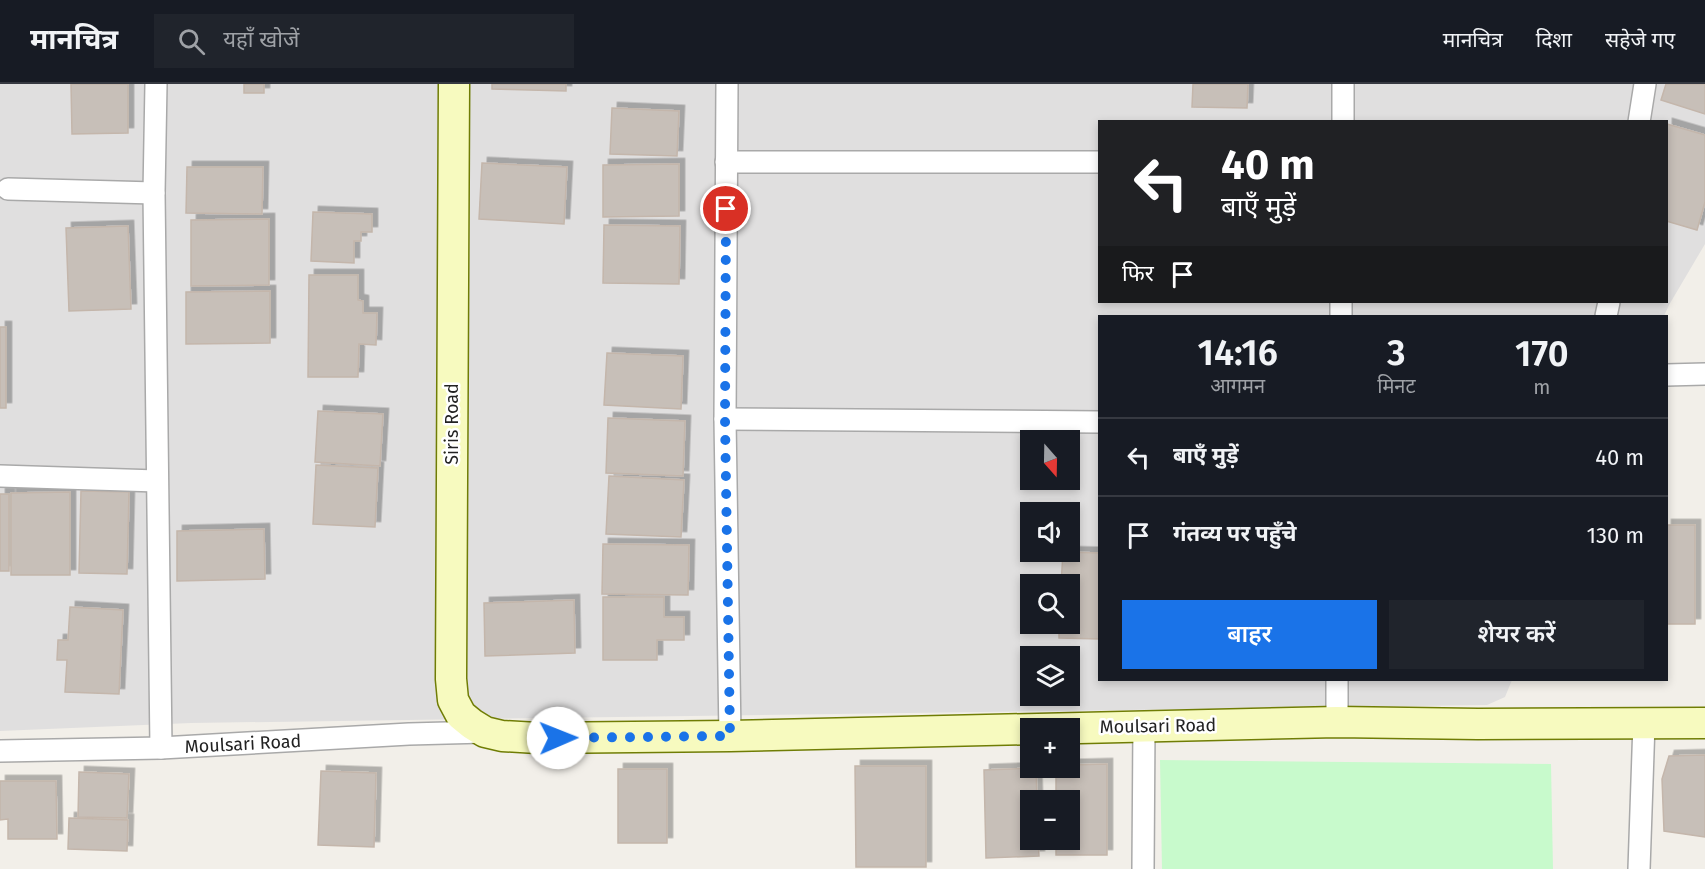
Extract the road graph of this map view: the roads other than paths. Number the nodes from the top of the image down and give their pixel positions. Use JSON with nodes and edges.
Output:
{"nodes":[{"id":1,"x":156,"y":84,"type":"edge"},
{"id":2,"x":454,"y":84,"type":"edge"},
{"id":3,"x":727,"y":84,"type":"edge"},
{"id":4,"x":1343,"y":84,"type":"edge"},
{"id":5,"x":1645,"y":84,"type":"edge"},
{"id":6,"x":1343,"y":120,"type":"edge"},
{"id":7,"x":1639,"y":120,"type":"edge"},
{"id":8,"x":726,"y":162,"type":"junction"},
{"id":9,"x":1098,"y":162,"type":"edge"},
{"id":10,"x":8,"y":189,"type":"dead end"},
{"id":11,"x":154,"y":193,"type":"junction"},
{"id":12,"x":1705,"y":374,"type":"edge"},
{"id":13,"x":1668,"y":375,"type":"edge"},
{"id":14,"x":725,"y":419,"type":"junction"},
{"id":15,"x":1098,"y":422,"type":"edge"},
{"id":16,"x":0,"y":476,"type":"edge"},
{"id":17,"x":157,"y":481,"type":"junction"},
{"id":18,"x":1337,"y":681,"type":"edge"},
{"id":19,"x":1337,"y":722,"type":"junction"},
{"id":20,"x":1644,"y":723,"type":"junction"},
{"id":21,"x":1705,"y":723,"type":"edge"},
{"id":22,"x":1144,"y":726,"type":"junction"},
{"id":23,"x":494,"y":734,"type":"junction"},
{"id":24,"x":730,"y":736,"type":"junction"},
{"id":25,"x":161,"y":748,"type":"junction"},
{"id":26,"x":0,"y":751,"type":"edge"},
{"id":27,"x":1143,"y":869,"type":"edge"},
{"id":28,"x":1638,"y":869,"type":"edge"}],
"edges":[{"from":1,"to":11,"type":"street"},
{"from":2,"to":23,"type":"street","name":"Siris Road"},
{"from":3,"to":8,"type":"street"},
{"from":4,"to":6,"type":"street"},
{"from":5,"to":7,"type":"street"},
{"from":8,"to":9,"type":"street"},
{"from":8,"to":14,"type":"street"},
{"from":10,"to":11,"type":"street"},
{"from":11,"to":17,"type":"street"},
{"from":12,"to":13,"type":"street"},
{"from":14,"to":15,"type":"street"},
{"from":14,"to":24,"type":"street"},
{"from":16,"to":17,"type":"street"},
{"from":17,"to":25,"type":"street"},
{"from":18,"to":19,"type":"street"},
{"from":19,"to":20,"type":"street","name":"Moulsari Road"},
{"from":19,"to":22,"type":"street","name":"Moulsari Road"},
{"from":20,"to":21,"type":"street","name":"Moulsari Road"},
{"from":20,"to":28,"type":"street"},
{"from":22,"to":24,"type":"street","name":"Moulsari Road"},
{"from":22,"to":27,"type":"street"},
{"from":23,"to":24,"type":"street","name":"Moulsari Road"},
{"from":23,"to":25,"type":"street","name":"Moulsari Road"},
{"from":25,"to":26,"type":"street","name":"Moulsari Road"}]}
